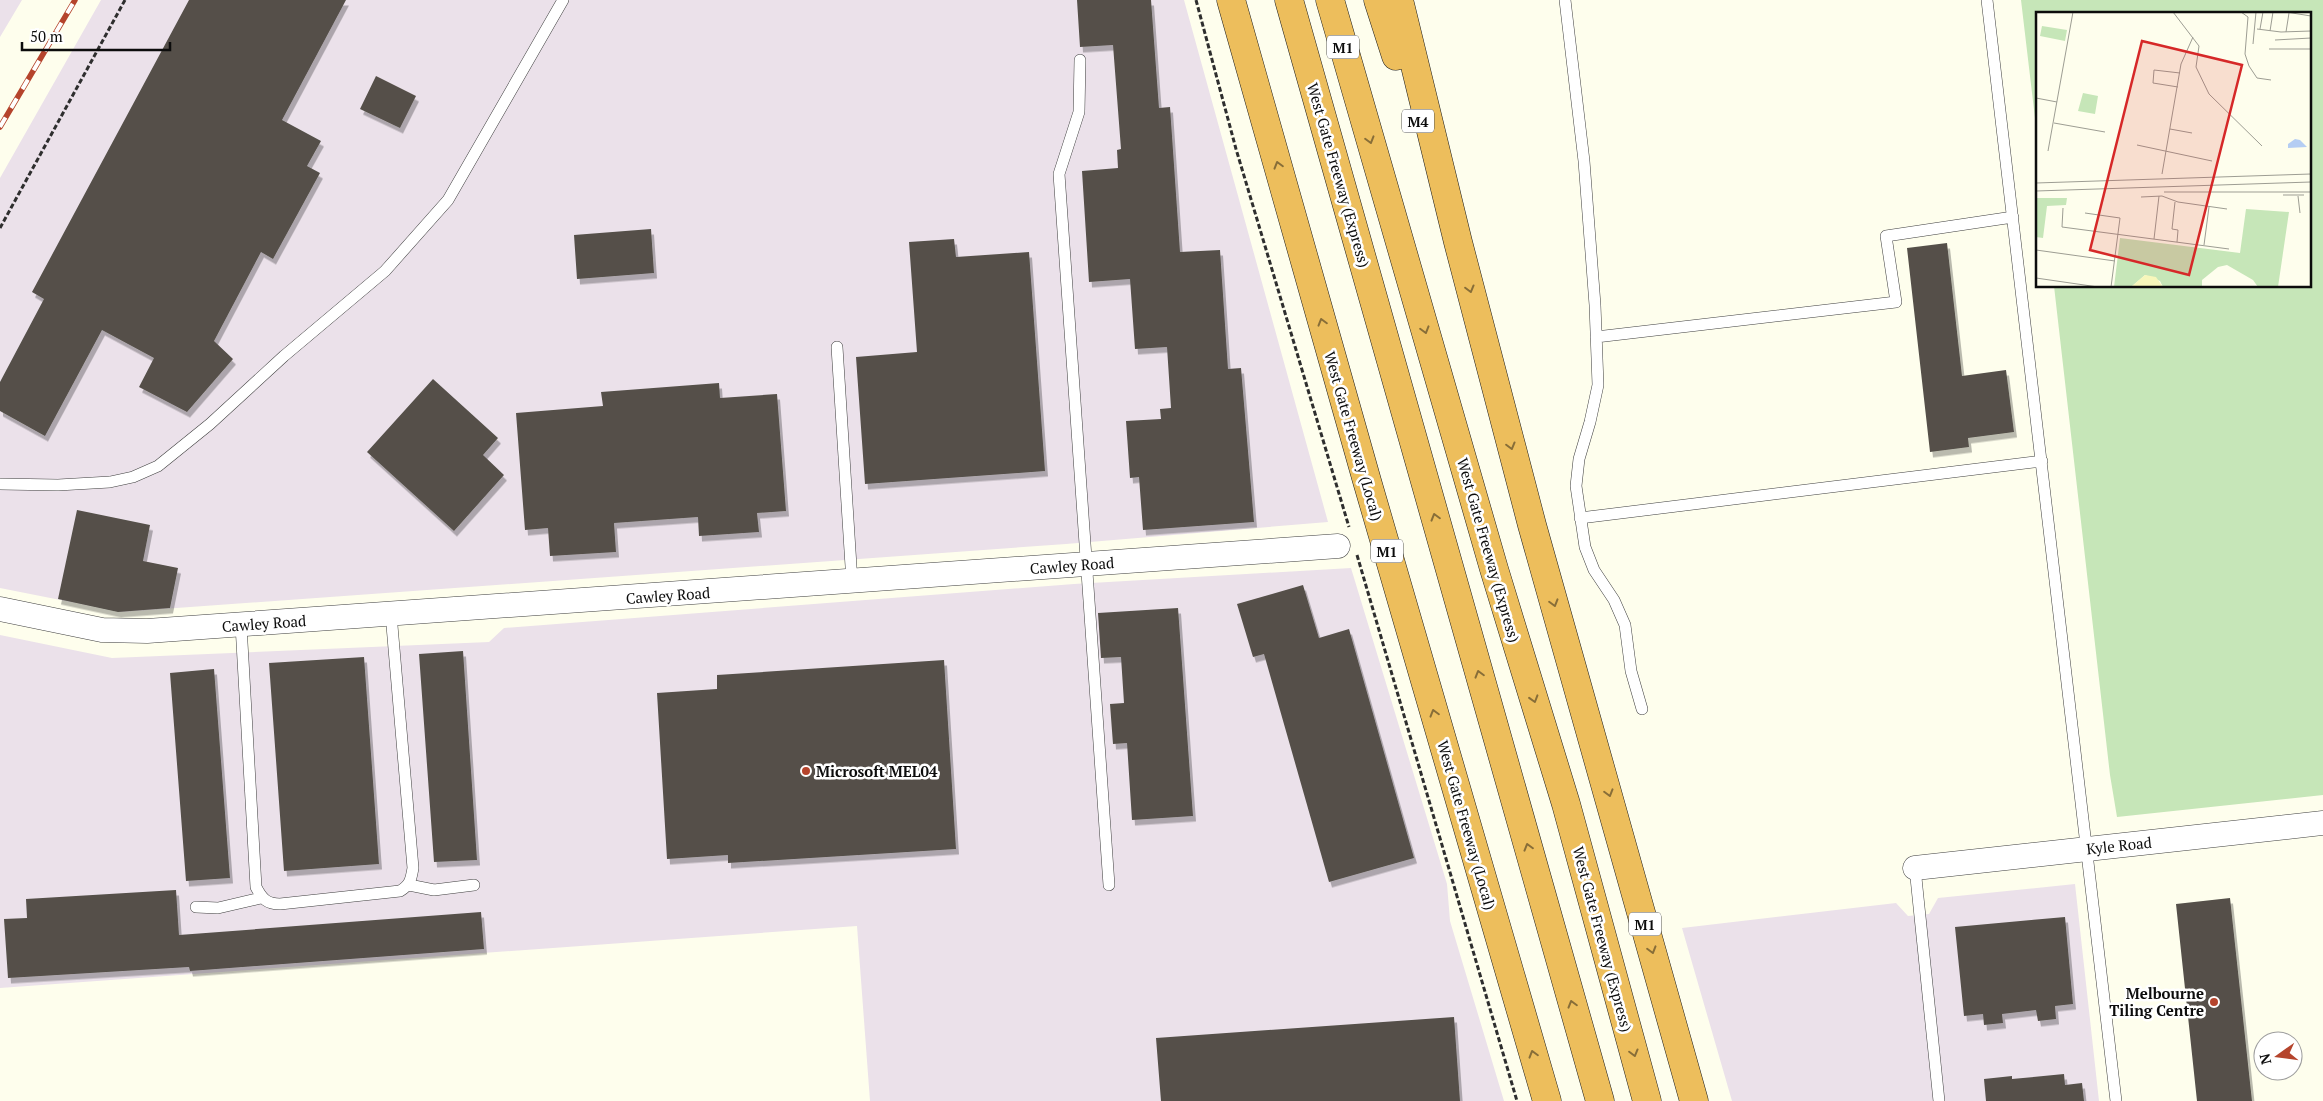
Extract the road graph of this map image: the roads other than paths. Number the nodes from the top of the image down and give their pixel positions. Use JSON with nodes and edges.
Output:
{"nodes":[{"id":1,"x":563,"y":0,"type":"edge"},
{"id":2,"x":1231,"y":0,"type":"edge"},
{"id":3,"x":1289,"y":0,"type":"edge"},
{"id":4,"x":1330,"y":0,"type":"edge"},
{"id":5,"x":1378,"y":0,"type":"edge"},
{"id":6,"x":1399,"y":0,"type":"edge"},
{"id":7,"x":1565,"y":0,"type":"edge"},
{"id":8,"x":1988,"y":0,"type":"edge"},
{"id":9,"x":1080,"y":60,"type":"dead end"},
{"id":10,"x":2013,"y":217,"type":"junction"},
{"id":11,"x":1458,"y":242,"type":"junction"},
{"id":12,"x":1596,"y":338,"type":"junction"},
{"id":13,"x":837,"y":347,"type":"dead end"},
{"id":14,"x":2042,"y":461,"type":"junction"},
{"id":15,"x":0,"y":484,"type":"edge"},
{"id":16,"x":1580,"y":518,"type":"junction"},
{"id":17,"x":1338,"y":546,"type":"dead end"},
{"id":18,"x":1086,"y":564,"type":"junction"},
{"id":19,"x":852,"y":582,"type":"junction"},
{"id":20,"x":0,"y":609,"type":"edge"},
{"id":21,"x":392,"y":614,"type":"junction"},
{"id":22,"x":241,"y":625,"type":"junction"},
{"id":23,"x":1642,"y":709,"type":"dead end"},
{"id":24,"x":2323,"y":823,"type":"edge"},
{"id":25,"x":2086,"y":849,"type":"junction"},
{"id":26,"x":1915,"y":868,"type":"joint"},
{"id":27,"x":409,"y":885,"type":"junction"},
{"id":28,"x":474,"y":885,"type":"dead end"},
{"id":29,"x":1109,"y":885,"type":"dead end"},
{"id":30,"x":261,"y":898,"type":"junction"},
{"id":31,"x":196,"y":908,"type":"dead end"},
{"id":32,"x":1547,"y":1101,"type":"edge"},
{"id":33,"x":1600,"y":1101,"type":"edge"},
{"id":34,"x":1647,"y":1101,"type":"edge"},
{"id":35,"x":1694,"y":1101,"type":"edge"},
{"id":36,"x":1939,"y":1101,"type":"edge"},
{"id":37,"x":2116,"y":1101,"type":"edge"}],
"edges":[{"from":1,"to":15,"type":"lane"},
{"from":32,"to":2,"type":"highway","name":"West Gate Freeway (Local)","number":"M1","one_way":true},
{"from":33,"to":3,"type":"highway","name":"West Gate Freeway (Express)","number":"M1","one_way":true},
{"from":4,"to":34,"type":"highway","name":"West Gate Freeway (Express)","number":"M1","one_way":true},
{"from":5,"to":11,"type":"highway","number":"M4"},
{"from":6,"to":11,"type":"highway","number":"M1"},
{"from":7,"to":12,"type":"lane"},
{"from":8,"to":10,"type":"lane"},
{"from":9,"to":18,"type":"lane"},
{"from":10,"to":12,"type":"lane"},
{"from":10,"to":14,"type":"lane"},
{"from":11,"to":35,"type":"highway","number":"M1","one_way":true},
{"from":12,"to":16,"type":"lane"},
{"from":13,"to":19,"type":"lane"},
{"from":14,"to":16,"type":"lane"},
{"from":14,"to":25,"type":"lane"},
{"from":16,"to":23,"type":"lane"},
{"from":17,"to":18,"type":"street","name":"Cawley Road"},
{"from":18,"to":19,"type":"street","name":"Cawley Road"},
{"from":18,"to":29,"type":"lane"},
{"from":19,"to":21,"type":"street","name":"Cawley Road"},
{"from":20,"to":22,"type":"street","name":"Cawley Road"},
{"from":21,"to":22,"type":"street","name":"Cawley Road"},
{"from":21,"to":27,"type":"lane"},
{"from":22,"to":30,"type":"lane"},
{"from":24,"to":25,"type":"street","name":"Kyle Road"},
{"from":25,"to":26,"type":"street","name":"Kyle Road"},
{"from":25,"to":37,"type":"lane"},
{"from":26,"to":36,"type":"lane"},
{"from":27,"to":28,"type":"lane"},
{"from":27,"to":30,"type":"lane"},
{"from":30,"to":31,"type":"lane"}]}
